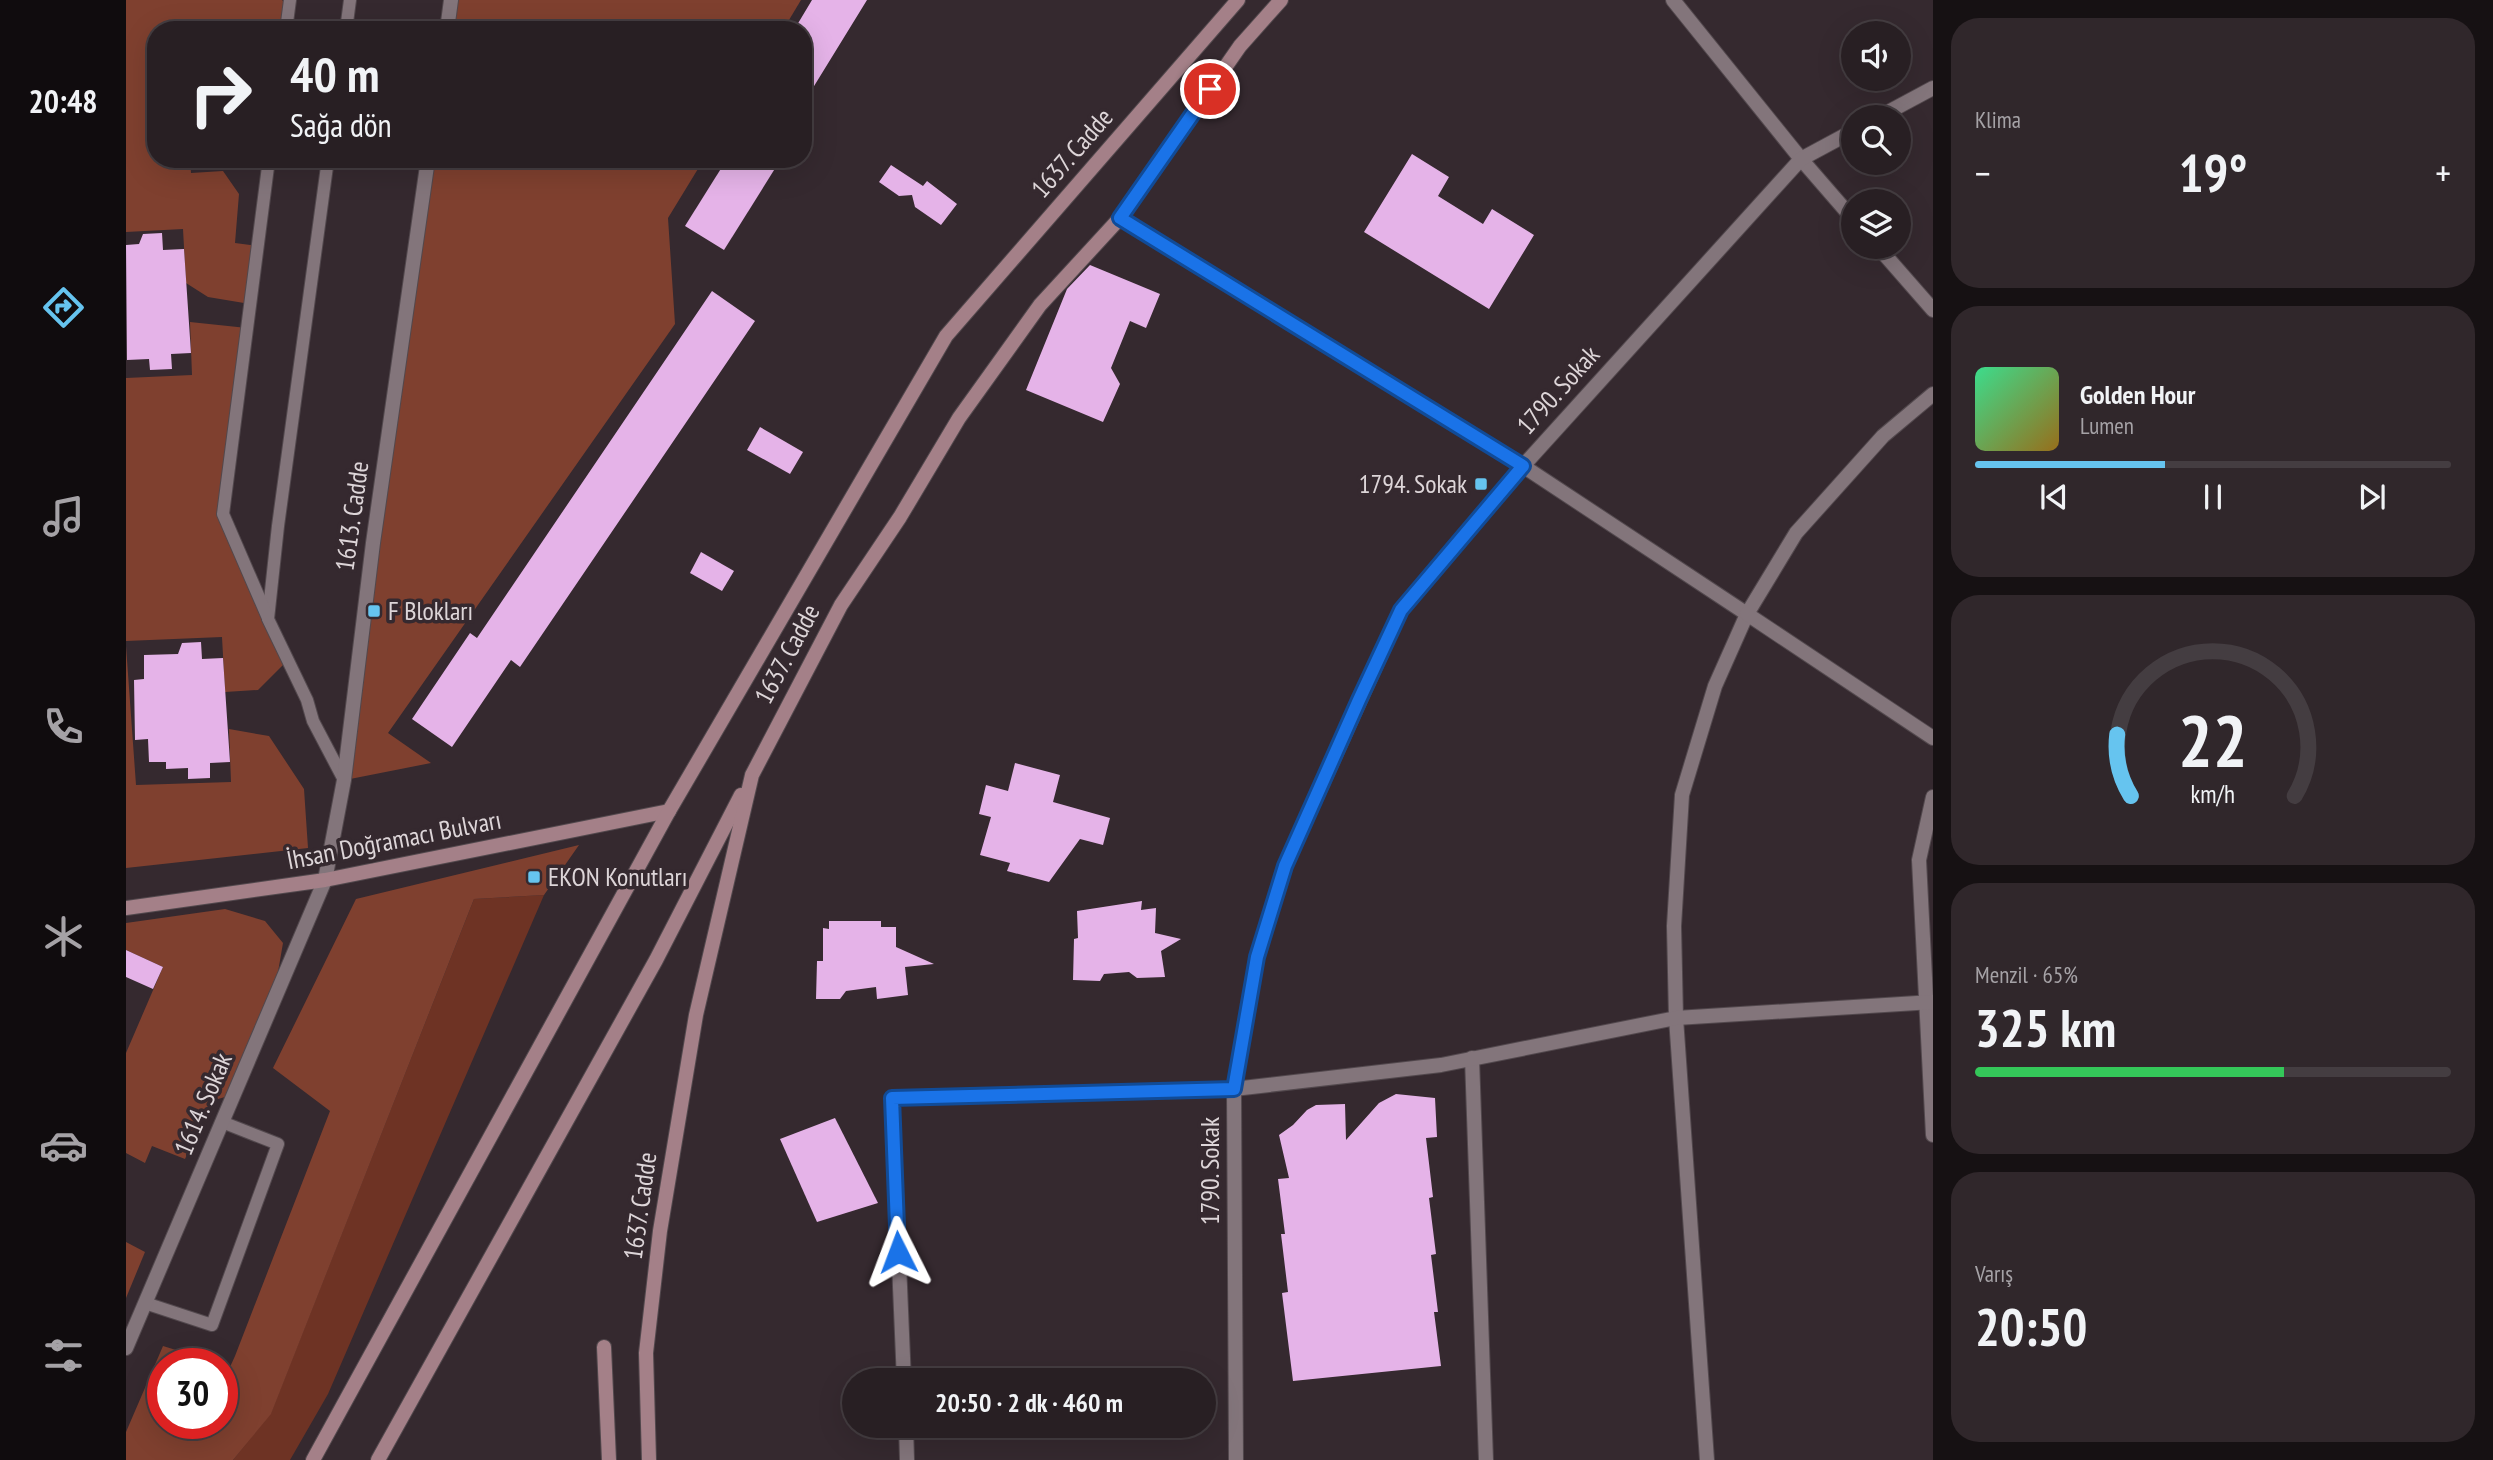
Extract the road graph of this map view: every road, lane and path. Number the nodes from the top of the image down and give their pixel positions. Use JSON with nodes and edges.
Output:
{"nodes":[{"id":1,"x":290,"y":0,"type":"edge"},
{"id":2,"x":350,"y":0,"type":"edge"},
{"id":3,"x":451,"y":0,"type":"edge"},
{"id":4,"x":1238,"y":0,"type":"edge"},
{"id":5,"x":1281,"y":0,"type":"edge"},
{"id":6,"x":1673,"y":0,"type":"edge"},
{"id":7,"x":287,"y":21,"type":"edge"},
{"id":8,"x":347,"y":21,"type":"edge"},
{"id":9,"x":448,"y":21,"type":"edge"},
{"id":10,"x":1933,"y":88,"type":"edge"},
{"id":11,"x":1901,"y":105,"type":"edge"},
{"id":12,"x":1841,"y":137,"type":"edge"},
{"id":13,"x":1801,"y":159,"type":"junction"},
{"id":14,"x":268,"y":168,"type":"edge"},
{"id":15,"x":327,"y":168,"type":"edge"},
{"id":16,"x":427,"y":168,"type":"edge"},
{"id":17,"x":1841,"y":205,"type":"edge"},
{"id":18,"x":1120,"y":218,"type":"junction"},
{"id":19,"x":1888,"y":259,"type":"edge"},
{"id":20,"x":1933,"y":310,"type":"edge"},
{"id":21,"x":1933,"y":394,"type":"edge"},
{"id":22,"x":1523,"y":466,"type":"junction"},
{"id":23,"x":1746,"y":614,"type":"junction"},
{"id":24,"x":268,"y":619,"type":"junction"},
{"id":25,"x":1933,"y":738,"type":"edge"},
{"id":26,"x":751,"y":775,"type":"junction"},
{"id":27,"x":345,"y":779,"type":"junction"},
{"id":28,"x":1933,"y":797,"type":"edge"},
{"id":29,"x":669,"y":811,"type":"junction"},
{"id":30,"x":325,"y":880,"type":"junction"},
{"id":31,"x":126,"y":908,"type":"edge"},
{"id":32,"x":1930,"y":1003,"type":"edge"},
{"id":33,"x":1676,"y":1018,"type":"junction"},
{"id":34,"x":1472,"y":1058,"type":"junction"},
{"id":35,"x":1234,"y":1089,"type":"junction"},
{"id":36,"x":222,"y":1122,"type":"junction"},
{"id":37,"x":1933,"y":1135,"type":"edge"},
{"id":38,"x":145,"y":1303,"type":"dead end"},
{"id":39,"x":604,"y":1347,"type":"dead end"},
{"id":40,"x":126,"y":1348,"type":"edge"},
{"id":41,"x":903,"y":1368,"type":"edge"},
{"id":42,"x":906,"y":1438,"type":"edge"},
{"id":43,"x":313,"y":1460,"type":"edge"},
{"id":44,"x":378,"y":1460,"type":"edge"},
{"id":45,"x":609,"y":1460,"type":"edge"},
{"id":46,"x":649,"y":1460,"type":"edge"},
{"id":47,"x":907,"y":1460,"type":"edge"},
{"id":48,"x":1236,"y":1460,"type":"edge"},
{"id":49,"x":1486,"y":1460,"type":"edge"},
{"id":50,"x":1707,"y":1460,"type":"edge"}],
"edges":[{"from":1,"to":7,"type":"lane"},
{"from":2,"to":8,"type":"lane"},
{"from":3,"to":9,"type":"street"},
{"from":4,"to":29,"type":"street","name":"1637. Cadde"},
{"from":5,"to":18,"type":"street","name":"1637. Cadde"},
{"from":6,"to":13,"type":"street"},
{"from":10,"to":11,"type":"street"},
{"from":12,"to":13,"type":"street","name":"1790. Sokak"},
{"from":13,"to":17,"type":"street"},
{"from":13,"to":22,"type":"street","name":"1790. Sokak"},
{"from":14,"to":24,"type":"lane"},
{"from":15,"to":24,"type":"lane"},
{"from":16,"to":27,"type":"street","name":"1613. Cadde"},
{"from":18,"to":22,"type":"street"},
{"from":18,"to":26,"type":"street","name":"1637. Cadde"},
{"from":19,"to":20,"type":"street"},
{"from":21,"to":23,"type":"street"},
{"from":22,"to":23,"type":"street"},
{"from":22,"to":35,"type":"street","name":"1790. Sokak"},
{"from":23,"to":25,"type":"street"},
{"from":23,"to":33,"type":"street"},
{"from":24,"to":27,"type":"lane"},
{"from":26,"to":44,"type":"street"},
{"from":26,"to":46,"type":"street","name":"1637. Cadde"},
{"from":27,"to":30,"type":"street","name":"1613. Cadde"},
{"from":28,"to":32,"type":"street"},
{"from":29,"to":30,"type":"street","name":"İhsan Doğramacı Bulvarı"},
{"from":29,"to":43,"type":"street","name":"1637. Cadde"},
{"from":30,"to":31,"type":"street","name":"İhsan Doğramacı Bulvarı"},
{"from":30,"to":36,"type":"street","name":"1614. Sokak"},
{"from":32,"to":33,"type":"street"},
{"from":32,"to":37,"type":"street"},
{"from":33,"to":34,"type":"street"},
{"from":33,"to":50,"type":"street"},
{"from":34,"to":35,"type":"street"},
{"from":34,"to":49,"type":"street"},
{"from":35,"to":41,"type":"street"},
{"from":35,"to":48,"type":"street","name":"1790. Sokak"},
{"from":36,"to":38,"type":"lane"},
{"from":36,"to":40,"type":"street","name":"1614. Sokak"},
{"from":39,"to":45,"type":"street"},
{"from":42,"to":47,"type":"street"}]}
